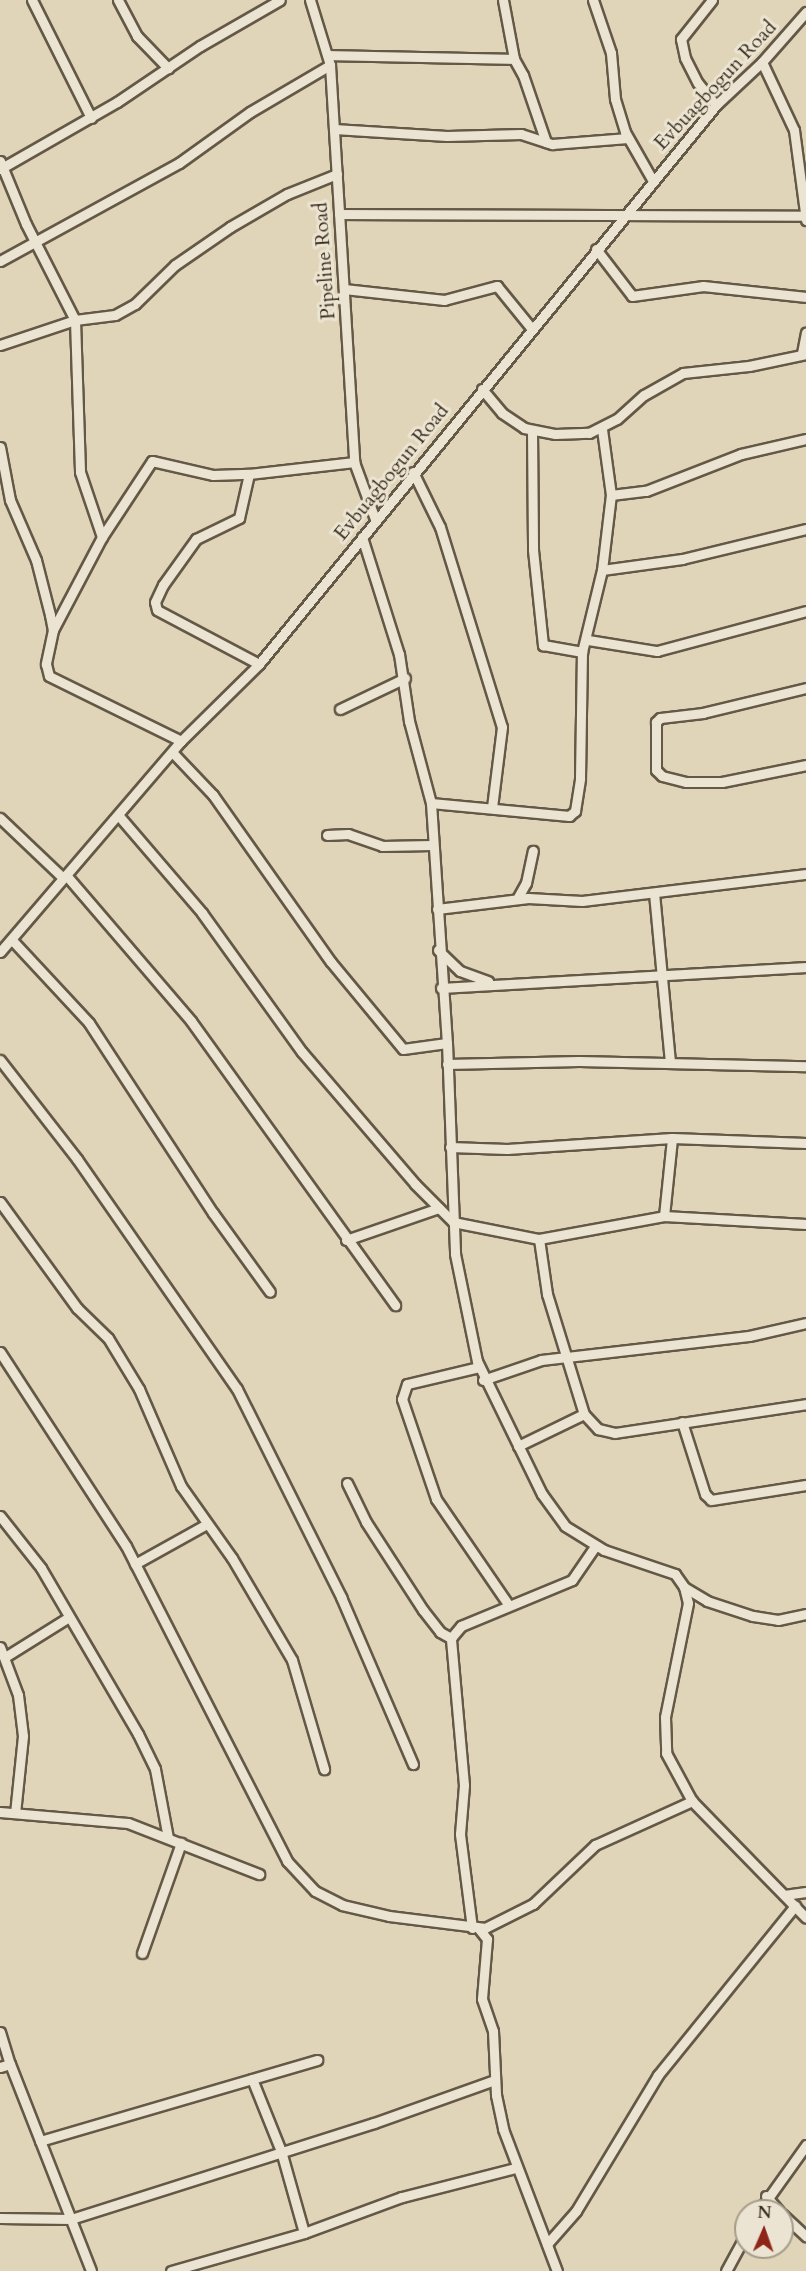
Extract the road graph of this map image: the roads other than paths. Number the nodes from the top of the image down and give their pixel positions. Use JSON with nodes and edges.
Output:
{"nodes":[{"id":1,"x":32,"y":0,"type":"edge"},
{"id":2,"x":118,"y":0,"type":"edge"},
{"id":3,"x":280,"y":0,"type":"edge"},
{"id":4,"x":310,"y":0,"type":"edge"},
{"id":5,"x":503,"y":0,"type":"edge"},
{"id":6,"x":593,"y":0,"type":"edge"},
{"id":7,"x":712,"y":0,"type":"edge"},
{"id":8,"x":806,"y":12,"type":"edge"},
{"id":9,"x":514,"y":58,"type":"junction"},
{"id":10,"x":330,"y":60,"type":"junction"},
{"id":11,"x":762,"y":62,"type":"junction"},
{"id":12,"x":168,"y":68,"type":"junction"},
{"id":13,"x":716,"y":105,"type":"junction"},
{"id":14,"x":91,"y":118,"type":"junction"},
{"id":15,"x":541,"y":124,"type":"junction"},
{"id":16,"x":334,"y":129,"type":"junction"},
{"id":17,"x":529,"y":135,"type":"junction"},
{"id":18,"x":628,"y":138,"type":"junction"},
{"id":19,"x":546,"y":142,"type":"junction"},
{"id":20,"x":1,"y":166,"type":"edge"},
{"id":21,"x":337,"y":174,"type":"junction"},
{"id":22,"x":653,"y":181,"type":"junction"},
{"id":23,"x":339,"y":214,"type":"junction"},
{"id":24,"x":625,"y":214,"type":"junction"},
{"id":25,"x":806,"y":218,"type":"edge"},
{"id":26,"x":34,"y":240,"type":"junction"},
{"id":27,"x":596,"y":249,"type":"junction"},
{"id":28,"x":0,"y":261,"type":"edge"},
{"id":29,"x":344,"y":289,"type":"junction"},
{"id":30,"x":806,"y":297,"type":"edge"},
{"id":31,"x":75,"y":320,"type":"junction"},
{"id":32,"x":532,"y":329,"type":"junction"},
{"id":33,"x":806,"y":332,"type":"edge"},
{"id":34,"x":0,"y":345,"type":"edge"},
{"id":35,"x":804,"y":354,"type":"edge"},
{"id":36,"x":482,"y":389,"type":"junction"},
{"id":37,"x":602,"y":429,"type":"junction"},
{"id":38,"x":532,"y":430,"type":"junction"},
{"id":39,"x":806,"y":439,"type":"edge"},
{"id":40,"x":0,"y":447,"type":"edge"},
{"id":41,"x":354,"y":462,"type":"junction"},
{"id":42,"x":413,"y":472,"type":"junction"},
{"id":43,"x":249,"y":474,"type":"junction"},
{"id":44,"x":611,"y":495,"type":"junction"},
{"id":45,"x":375,"y":519,"type":"junction"},
{"id":46,"x":806,"y":529,"type":"edge"},
{"id":47,"x":102,"y":537,"type":"junction"},
{"id":48,"x":362,"y":537,"type":"junction"},
{"id":49,"x":602,"y":570,"type":"junction"},
{"id":50,"x":806,"y":611,"type":"edge"},
{"id":51,"x":53,"y":630,"type":"junction"},
{"id":52,"x":588,"y":640,"type":"junction"},
{"id":53,"x":582,"y":651,"type":"junction"},
{"id":54,"x":258,"y":664,"type":"junction"},
{"id":55,"x":405,"y":678,"type":"junction"},
{"id":56,"x":806,"y":688,"type":"edge"},
{"id":57,"x":340,"y":709,"type":"dead end"},
{"id":58,"x":181,"y":741,"type":"junction"},
{"id":59,"x":173,"y":753,"type":"junction"},
{"id":60,"x":806,"y":765,"type":"edge"},
{"id":61,"x":431,"y":803,"type":"junction"},
{"id":62,"x":492,"y":807,"type":"junction"},
{"id":63,"x":119,"y":816,"type":"junction"},
{"id":64,"x":0,"y":818,"type":"edge"},
{"id":65,"x":327,"y":835,"type":"dead end"},
{"id":66,"x":432,"y":845,"type":"junction"},
{"id":67,"x":533,"y":851,"type":"dead end"},
{"id":68,"x":806,"y":874,"type":"edge"},
{"id":69,"x":64,"y":876,"type":"junction"},
{"id":70,"x":654,"y":893,"type":"junction"},
{"id":71,"x":517,"y":899,"type":"junction"},
{"id":72,"x":437,"y":909,"type":"junction"},
{"id":73,"x":0,"y":936,"type":"edge"},
{"id":74,"x":9,"y":942,"type":"junction"},
{"id":75,"x":438,"y":950,"type":"junction"},
{"id":76,"x":0,"y":952,"type":"edge"},
{"id":77,"x":806,"y":967,"type":"edge"},
{"id":78,"x":662,"y":976,"type":"junction"},
{"id":79,"x":502,"y":984,"type":"junction"},
{"id":80,"x":441,"y":988,"type":"junction"},
{"id":81,"x":447,"y":1043,"type":"junction"},
{"id":82,"x":0,"y":1060,"type":"edge"},
{"id":83,"x":670,"y":1062,"type":"junction"},
{"id":84,"x":447,"y":1064,"type":"junction"},
{"id":85,"x":806,"y":1066,"type":"edge"},
{"id":86,"x":672,"y":1138,"type":"junction"},
{"id":87,"x":806,"y":1143,"type":"edge"},
{"id":88,"x":450,"y":1147,"type":"junction"},
{"id":89,"x":0,"y":1202,"type":"edge"},
{"id":90,"x":439,"y":1208,"type":"junction"},
{"id":91,"x":664,"y":1216,"type":"junction"},
{"id":92,"x":453,"y":1222,"type":"junction"},
{"id":93,"x":806,"y":1224,"type":"edge"},
{"id":94,"x":539,"y":1239,"type":"junction"},
{"id":95,"x":346,"y":1240,"type":"junction"},
{"id":96,"x":270,"y":1292,"type":"dead end"},
{"id":97,"x":395,"y":1305,"type":"dead end"},
{"id":98,"x":806,"y":1323,"type":"edge"},
{"id":99,"x":0,"y":1352,"type":"edge"},
{"id":100,"x":569,"y":1356,"type":"junction"},
{"id":101,"x":479,"y":1366,"type":"junction"},
{"id":102,"x":483,"y":1380,"type":"junction"},
{"id":103,"x":806,"y":1404,"type":"edge"},
{"id":104,"x":584,"y":1414,"type":"junction"},
{"id":105,"x":682,"y":1422,"type":"junction"},
{"id":106,"x":518,"y":1446,"type":"junction"},
{"id":107,"x":347,"y":1483,"type":"dead end"},
{"id":108,"x":806,"y":1485,"type":"edge"},
{"id":109,"x":0,"y":1516,"type":"edge"},
{"id":110,"x":207,"y":1524,"type":"junction"},
{"id":111,"x":597,"y":1545,"type":"junction"},
{"id":112,"x":135,"y":1564,"type":"junction"},
{"id":113,"x":684,"y":1587,"type":"junction"},
{"id":114,"x":508,"y":1604,"type":"junction"},
{"id":115,"x":806,"y":1614,"type":"edge"},
{"id":116,"x":69,"y":1617,"type":"junction"},
{"id":117,"x":451,"y":1638,"type":"junction"},
{"id":118,"x":0,"y":1647,"type":"edge"},
{"id":119,"x":5,"y":1658,"type":"junction"},
{"id":120,"x":413,"y":1764,"type":"dead end"},
{"id":121,"x":324,"y":1769,"type":"dead end"},
{"id":122,"x":692,"y":1800,"type":"junction"},
{"id":123,"x":0,"y":1812,"type":"edge"},
{"id":124,"x":15,"y":1813,"type":"junction"},
{"id":125,"x":168,"y":1838,"type":"junction"},
{"id":126,"x":181,"y":1844,"type":"junction"},
{"id":127,"x":259,"y":1874,"type":"dead end"},
{"id":128,"x":806,"y":1892,"type":"edge"},
{"id":129,"x":784,"y":1895,"type":"junction"},
{"id":130,"x":795,"y":1906,"type":"junction"},
{"id":131,"x":806,"y":1918,"type":"edge"},
{"id":132,"x":476,"y":1929,"type":"junction"},
{"id":133,"x":142,"y":1953,"type":"dead end"},
{"id":134,"x":0,"y":2032,"type":"edge"},
{"id":135,"x":316,"y":2060,"type":"dead end"},
{"id":136,"x":5,"y":2065,"type":"edge"},
{"id":137,"x":252,"y":2079,"type":"junction"},
{"id":138,"x":495,"y":2080,"type":"junction"},
{"id":139,"x":40,"y":2140,"type":"junction"},
{"id":140,"x":806,"y":2145,"type":"edge"},
{"id":141,"x":281,"y":2151,"type":"junction"},
{"id":142,"x":515,"y":2168,"type":"junction"},
{"id":143,"x":766,"y":2196,"type":"junction"},
{"id":144,"x":765,"y":2199,"type":"edge"},
{"id":145,"x":769,"y":2199,"type":"edge"},
{"id":146,"x":0,"y":2218,"type":"edge"},
{"id":147,"x":71,"y":2219,"type":"junction"},
{"id":148,"x":794,"y":2225,"type":"edge"},
{"id":149,"x":304,"y":2233,"type":"junction"},
{"id":150,"x":806,"y":2236,"type":"edge"},
{"id":151,"x":547,"y":2244,"type":"junction"},
{"id":152,"x":734,"y":2256,"type":"edge"},
{"id":153,"x":91,"y":2271,"type":"edge"},
{"id":154,"x":171,"y":2271,"type":"edge"},
{"id":155,"x":557,"y":2271,"type":"edge"},
{"id":156,"x":726,"y":2271,"type":"edge"}],
"edges":[{"from":1,"to":14,"type":"street"},
{"from":2,"to":12,"type":"street"},
{"from":3,"to":12,"type":"street"},
{"from":4,"to":10,"type":"street","name":"Pipeline Road"},
{"from":5,"to":9,"type":"street"},
{"from":6,"to":18,"type":"street"},
{"from":7,"to":13,"type":"street"},
{"from":8,"to":11,"type":"street","name":"Evbuagbogun Road"},
{"from":9,"to":10,"type":"street"},
{"from":9,"to":15,"type":"street"},
{"from":10,"to":16,"type":"street","name":"Pipeline Road"},
{"from":10,"to":26,"type":"street"},
{"from":11,"to":13,"type":"street","name":"Evbuagbogun Road"},
{"from":11,"to":25,"type":"street"},
{"from":12,"to":14,"type":"street"},
{"from":13,"to":22,"type":"street","name":"Evbuagbogun Road"},
{"from":14,"to":20,"type":"street"},
{"from":15,"to":17,"type":"street"},
{"from":15,"to":19,"type":"street"},
{"from":16,"to":17,"type":"street"},
{"from":16,"to":21,"type":"street","name":"Pipeline Road"},
{"from":17,"to":19,"type":"street"},
{"from":18,"to":19,"type":"street"},
{"from":18,"to":22,"type":"street"},
{"from":20,"to":26,"type":"street"},
{"from":21,"to":23,"type":"street","name":"Pipeline Road"},
{"from":21,"to":31,"type":"street"},
{"from":22,"to":24,"type":"street","name":"Evbuagbogun Road"},
{"from":23,"to":24,"type":"street"},
{"from":23,"to":29,"type":"street","name":"Pipeline Road"},
{"from":24,"to":25,"type":"street"},
{"from":24,"to":27,"type":"street","name":"Evbuagbogun Road"},
{"from":26,"to":28,"type":"street"},
{"from":26,"to":31,"type":"street"},
{"from":27,"to":30,"type":"street"},
{"from":27,"to":32,"type":"street","name":"Evbuagbogun Road"},
{"from":29,"to":32,"type":"street"},
{"from":29,"to":41,"type":"street","name":"Pipeline Road"},
{"from":31,"to":34,"type":"street"},
{"from":31,"to":47,"type":"street"},
{"from":32,"to":36,"type":"street","name":"Evbuagbogun Road"},
{"from":33,"to":35,"type":"street"},
{"from":35,"to":37,"type":"street"},
{"from":36,"to":38,"type":"street"},
{"from":36,"to":42,"type":"street","name":"Evbuagbogun Road"},
{"from":37,"to":38,"type":"street"},
{"from":37,"to":44,"type":"street"},
{"from":38,"to":53,"type":"street"},
{"from":39,"to":44,"type":"street"},
{"from":40,"to":51,"type":"street"},
{"from":41,"to":43,"type":"street"},
{"from":41,"to":45,"type":"street","name":"Pipeline Road"},
{"from":42,"to":45,"type":"street","name":"Evbuagbogun Road"},
{"from":42,"to":62,"type":"street"},
{"from":43,"to":47,"type":"street"},
{"from":43,"to":54,"type":"street"},
{"from":44,"to":49,"type":"street"},
{"from":45,"to":48,"type":"street","name":"Evbuagbogun Road"},
{"from":46,"to":49,"type":"street"},
{"from":47,"to":51,"type":"street"},
{"from":48,"to":54,"type":"street","name":"Evbuagbogun Road"},
{"from":48,"to":55,"type":"street"},
{"from":49,"to":52,"type":"street"},
{"from":50,"to":52,"type":"street"},
{"from":51,"to":58,"type":"street"},
{"from":52,"to":53,"type":"street"},
{"from":53,"to":62,"type":"street"},
{"from":54,"to":58,"type":"street","name":"Evbuagbogun Road"},
{"from":55,"to":57,"type":"street"},
{"from":55,"to":61,"type":"street"},
{"from":56,"to":60,"type":"street"},
{"from":58,"to":59,"type":"street","name":"Evbuagbogun Road"},
{"from":59,"to":63,"type":"street","name":"Evbuagbogun Road"},
{"from":59,"to":81,"type":"street"},
{"from":61,"to":62,"type":"street"},
{"from":61,"to":66,"type":"street"},
{"from":63,"to":69,"type":"street","name":"Evbuagbogun Road"},
{"from":63,"to":90,"type":"street"},
{"from":64,"to":69,"type":"street"},
{"from":65,"to":66,"type":"street"},
{"from":66,"to":72,"type":"street"},
{"from":67,"to":71,"type":"street"},
{"from":68,"to":70,"type":"street"},
{"from":69,"to":74,"type":"street","name":"Evbuagbogun Road"},
{"from":69,"to":95,"type":"street"},
{"from":70,"to":71,"type":"street"},
{"from":70,"to":78,"type":"street"},
{"from":71,"to":72,"type":"street"},
{"from":72,"to":75,"type":"street"},
{"from":73,"to":74,"type":"street"},
{"from":74,"to":76,"type":"street","name":"Evbuagbogun Road"},
{"from":74,"to":96,"type":"street"},
{"from":75,"to":79,"type":"street"},
{"from":75,"to":80,"type":"street"},
{"from":77,"to":78,"type":"street"},
{"from":78,"to":79,"type":"street"},
{"from":78,"to":83,"type":"street"},
{"from":79,"to":80,"type":"street"},
{"from":80,"to":81,"type":"street"},
{"from":81,"to":84,"type":"street"},
{"from":82,"to":120,"type":"street"},
{"from":83,"to":84,"type":"street"},
{"from":83,"to":85,"type":"street"},
{"from":84,"to":88,"type":"street"},
{"from":86,"to":87,"type":"street"},
{"from":86,"to":88,"type":"street"},
{"from":86,"to":91,"type":"street"},
{"from":88,"to":92,"type":"street"},
{"from":89,"to":110,"type":"street"},
{"from":90,"to":92,"type":"street"},
{"from":90,"to":95,"type":"street"},
{"from":91,"to":93,"type":"street"},
{"from":91,"to":94,"type":"street"},
{"from":92,"to":94,"type":"street"},
{"from":92,"to":101,"type":"street"},
{"from":94,"to":100,"type":"street"},
{"from":95,"to":97,"type":"street"},
{"from":98,"to":100,"type":"street"},
{"from":99,"to":112,"type":"street"},
{"from":100,"to":102,"type":"street"},
{"from":100,"to":104,"type":"street"},
{"from":101,"to":102,"type":"street"},
{"from":101,"to":114,"type":"street"},
{"from":102,"to":106,"type":"street"},
{"from":103,"to":105,"type":"street"},
{"from":104,"to":105,"type":"street"},
{"from":104,"to":106,"type":"street"},
{"from":105,"to":108,"type":"street"},
{"from":106,"to":111,"type":"street"},
{"from":107,"to":117,"type":"street"},
{"from":109,"to":116,"type":"street"},
{"from":110,"to":112,"type":"street"},
{"from":110,"to":121,"type":"street"},
{"from":111,"to":113,"type":"street"},
{"from":111,"to":114,"type":"street"},
{"from":112,"to":132,"type":"street"},
{"from":113,"to":115,"type":"street"},
{"from":113,"to":122,"type":"street"},
{"from":114,"to":117,"type":"street"},
{"from":116,"to":119,"type":"street"},
{"from":116,"to":125,"type":"street"},
{"from":117,"to":132,"type":"street"},
{"from":118,"to":119,"type":"street"},
{"from":119,"to":124,"type":"street"},
{"from":122,"to":129,"type":"street"},
{"from":122,"to":132,"type":"street"},
{"from":123,"to":124,"type":"street"},
{"from":124,"to":125,"type":"street"},
{"from":125,"to":126,"type":"street"},
{"from":126,"to":127,"type":"street"},
{"from":126,"to":133,"type":"street"},
{"from":128,"to":129,"type":"street"},
{"from":129,"to":130,"type":"street"},
{"from":130,"to":131,"type":"street"},
{"from":130,"to":151,"type":"street"},
{"from":132,"to":138,"type":"street"},
{"from":134,"to":136,"type":"street"},
{"from":135,"to":137,"type":"street"},
{"from":136,"to":139,"type":"street"},
{"from":137,"to":139,"type":"street"},
{"from":137,"to":141,"type":"street"},
{"from":138,"to":141,"type":"street"},
{"from":138,"to":142,"type":"street"},
{"from":139,"to":147,"type":"street"},
{"from":140,"to":143,"type":"street"},
{"from":141,"to":147,"type":"street"},
{"from":141,"to":149,"type":"street"},
{"from":142,"to":149,"type":"street"},
{"from":142,"to":151,"type":"street"},
{"from":143,"to":144,"type":"street"},
{"from":143,"to":145,"type":"street"},
{"from":146,"to":147,"type":"street"},
{"from":147,"to":153,"type":"street"},
{"from":148,"to":150,"type":"street"},
{"from":149,"to":154,"type":"street"},
{"from":151,"to":155,"type":"street"},
{"from":152,"to":156,"type":"street"}]}
